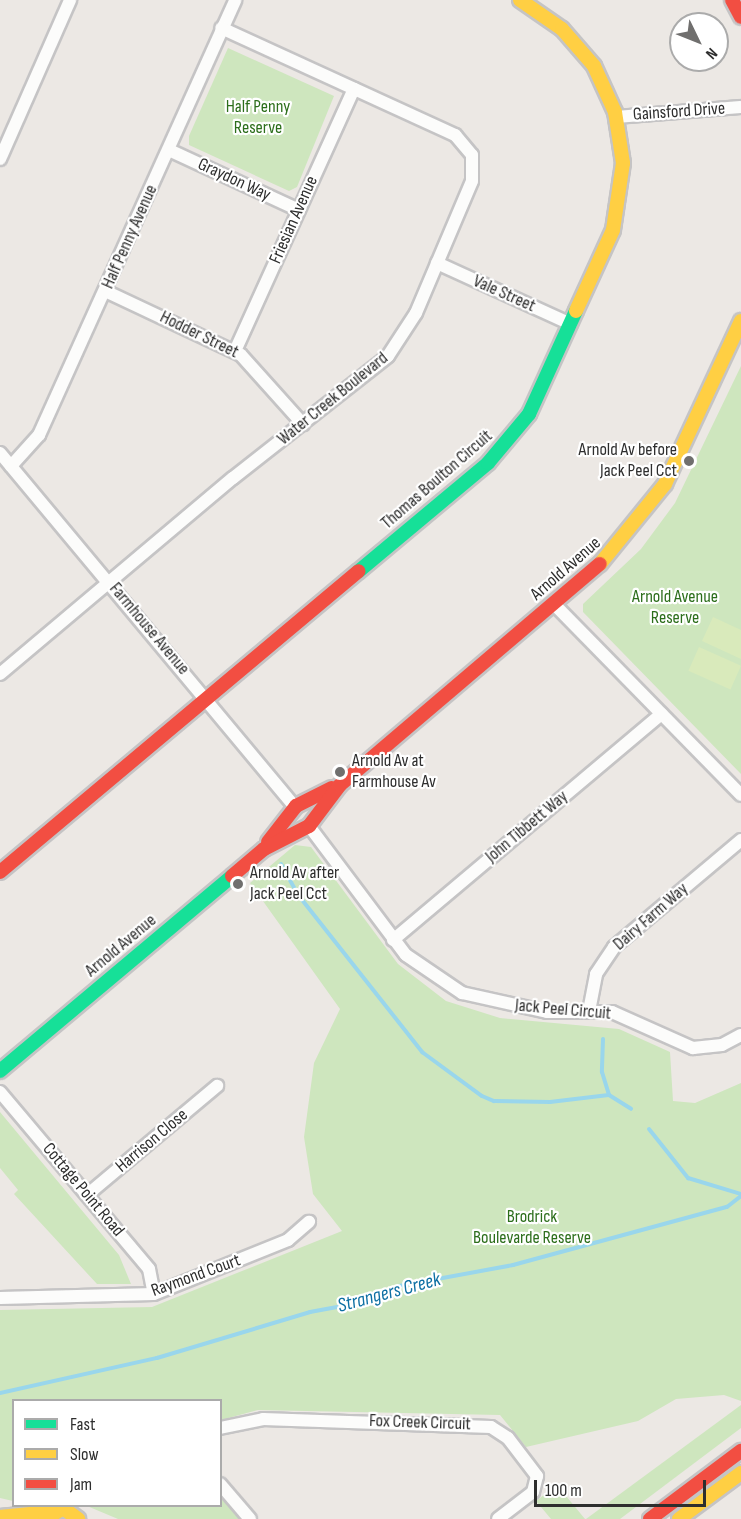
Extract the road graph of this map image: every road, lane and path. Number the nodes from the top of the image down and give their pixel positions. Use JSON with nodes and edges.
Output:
{"nodes":[{"id":1,"x":70,"y":0,"type":"edge"},
{"id":2,"x":235,"y":0,"type":"edge"},
{"id":3,"x":520,"y":0,"type":"edge"},
{"id":4,"x":732,"y":0,"type":"edge"},
{"id":5,"x":741,"y":18,"type":"edge"},
{"id":6,"x":221,"y":28,"type":"junction"},
{"id":7,"x":354,"y":89,"type":"junction"},
{"id":8,"x":741,"y":107,"type":"edge"},
{"id":9,"x":616,"y":117,"type":"junction"},
{"id":10,"x":169,"y":150,"type":"junction"},
{"id":11,"x":0,"y":159,"type":"edge"},
{"id":12,"x":299,"y":210,"type":"junction"},
{"id":13,"x":437,"y":263,"type":"junction"},
{"id":14,"x":105,"y":291,"type":"junction"},
{"id":15,"x":741,"y":321,"type":"edge"},
{"id":16,"x":571,"y":324,"type":"junction"},
{"id":17,"x":235,"y":351,"type":"junction"},
{"id":18,"x":303,"y":424,"type":"junction"},
{"id":19,"x":0,"y":453,"type":"edge"},
{"id":20,"x":11,"y":466,"type":"junction"},
{"id":21,"x":109,"y":582,"type":"junction"},
{"id":22,"x":555,"y":604,"type":"junction"},
{"id":23,"x":0,"y":674,"type":"edge"},
{"id":24,"x":206,"y":698,"type":"junction"},
{"id":25,"x":662,"y":714,"type":"junction"},
{"id":26,"x":340,"y":785,"type":"junction"},
{"id":27,"x":741,"y":795,"type":"edge"},
{"id":28,"x":296,"y":808,"type":"junction"},
{"id":29,"x":309,"y":824,"type":"junction"},
{"id":30,"x":741,"y":840,"type":"edge"},
{"id":31,"x":264,"y":849,"type":"junction"},
{"id":32,"x":0,"y":872,"type":"edge"},
{"id":33,"x":393,"y":940,"type":"junction"},
{"id":34,"x":589,"y":1011,"type":"junction"},
{"id":35,"x":741,"y":1035,"type":"edge"},
{"id":36,"x":0,"y":1071,"type":"edge"},
{"id":37,"x":217,"y":1086,"type":"dead end"},
{"id":38,"x":0,"y":1092,"type":"edge"},
{"id":39,"x":87,"y":1195,"type":"junction"},
{"id":40,"x":309,"y":1222,"type":"dead end"},
{"id":41,"x":154,"y":1294,"type":"junction"},
{"id":42,"x":0,"y":1298,"type":"edge"},
{"id":43,"x":222,"y":1428,"type":"edge"},
{"id":44,"x":741,"y":1451,"type":"edge"},
{"id":45,"x":741,"y":1473,"type":"edge"},
{"id":46,"x":222,"y":1486,"type":"edge"},
{"id":47,"x":47,"y":1516,"type":"edge"},
{"id":48,"x":2,"y":1518,"type":"edge"},
{"id":49,"x":78,"y":1519,"type":"edge"},
{"id":50,"x":250,"y":1519,"type":"edge"},
{"id":51,"x":498,"y":1519,"type":"edge"},
{"id":52,"x":650,"y":1519,"type":"edge"},
{"id":53,"x":679,"y":1519,"type":"edge"}],
"edges":[{"from":1,"to":11,"type":"street"},
{"from":2,"to":6,"type":"street","name":"Half Penny Avenue"},
{"from":3,"to":9,"type":"street","name":"Thomas Boulton Circuit"},
{"from":4,"to":5,"type":"street"},
{"from":6,"to":7,"type":"street","name":"Water Creek Boulevard"},
{"from":6,"to":10,"type":"street","name":"Half Penny Avenue"},
{"from":7,"to":12,"type":"street","name":"Friesian Avenue"},
{"from":7,"to":13,"type":"street","name":"Water Creek Boulevard"},
{"from":8,"to":9,"type":"street","name":"Gainsford Drive"},
{"from":9,"to":16,"type":"street","name":"Thomas Boulton Circuit"},
{"from":10,"to":12,"type":"street","name":"Graydon Way"},
{"from":10,"to":14,"type":"street","name":"Half Penny Avenue"},
{"from":12,"to":17,"type":"street","name":"Friesian Avenue"},
{"from":13,"to":16,"type":"street","name":"Vale Street"},
{"from":13,"to":18,"type":"street","name":"Water Creek Boulevard"},
{"from":14,"to":17,"type":"street","name":"Hodder Street"},
{"from":14,"to":20,"type":"street","name":"Half Penny Avenue"},
{"from":15,"to":22,"type":"street","name":"Arnold Avenue"},
{"from":16,"to":24,"type":"street","name":"Thomas Boulton Circuit"},
{"from":17,"to":18,"type":"street","name":"Hodder Street"},
{"from":18,"to":21,"type":"street","name":"Water Creek Boulevard"},
{"from":19,"to":20,"type":"street","name":"Farmhouse Avenue"},
{"from":20,"to":21,"type":"street","name":"Farmhouse Avenue"},
{"from":21,"to":23,"type":"street","name":"Water Creek Boulevard"},
{"from":21,"to":24,"type":"street","name":"Farmhouse Avenue"},
{"from":22,"to":25,"type":"street"},
{"from":22,"to":26,"type":"street","name":"Arnold Avenue"},
{"from":24,"to":28,"type":"street","name":"Farmhouse Avenue"},
{"from":24,"to":32,"type":"street","name":"Thomas Boulton Circuit"},
{"from":25,"to":27,"type":"street"},
{"from":25,"to":33,"type":"street","name":"John Tibbett Way"},
{"from":26,"to":28,"type":"street","name":"Arnold Avenue"},
{"from":26,"to":29,"type":"street","name":"Arnold Avenue"},
{"from":28,"to":29,"type":"street"},
{"from":28,"to":29,"type":"street"},
{"from":28,"to":31,"type":"street","name":"Arnold Avenue"},
{"from":29,"to":31,"type":"street","name":"Arnold Avenue"},
{"from":29,"to":33,"type":"street","name":"Jack Peel Circuit"},
{"from":30,"to":34,"type":"street","name":"Dairy Farm Way"},
{"from":31,"to":36,"type":"street","name":"Arnold Avenue"},
{"from":33,"to":34,"type":"street","name":"Jack Peel Circuit"},
{"from":34,"to":35,"type":"street","name":"Jack Peel Circuit"},
{"from":37,"to":39,"type":"street","name":"Harrison Close"},
{"from":38,"to":39,"type":"street","name":"Cottage Point Road"},
{"from":39,"to":41,"type":"street","name":"Cottage Point Road"},
{"from":40,"to":41,"type":"street","name":"Raymond Court"},
{"from":41,"to":42,"type":"street","name":"Raymond Court"},
{"from":43,"to":51,"type":"street","name":"Fox Creek Circuit"},
{"from":44,"to":52,"type":"street"},
{"from":45,"to":53,"type":"street"},
{"from":46,"to":50,"type":"street"},
{"from":47,"to":48,"type":"street"},
{"from":47,"to":49,"type":"street"}]}
